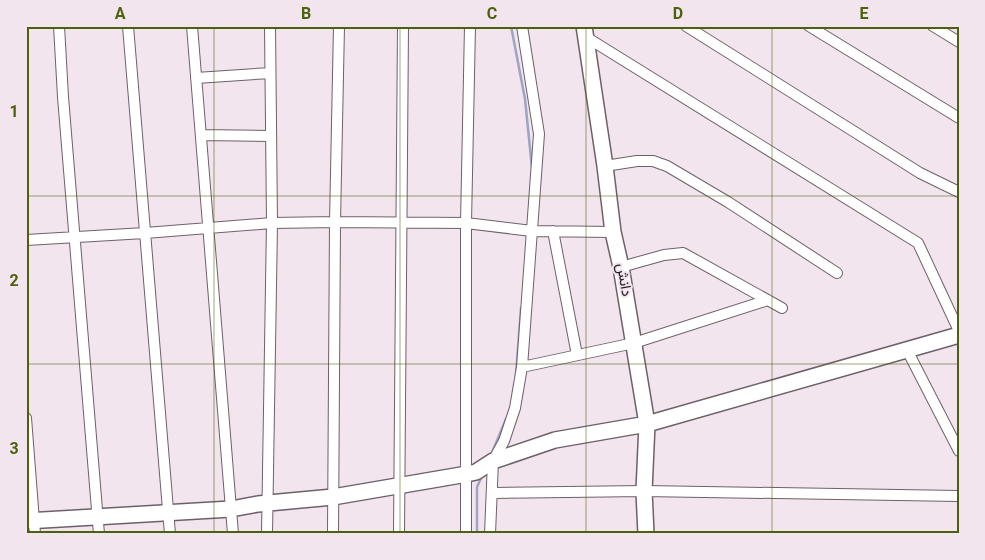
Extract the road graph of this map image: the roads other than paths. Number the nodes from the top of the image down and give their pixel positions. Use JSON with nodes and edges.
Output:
{"nodes":[{"id":1,"x":59,"y":26,"type":"edge"},
{"id":2,"x":128,"y":26,"type":"edge"},
{"id":3,"x":192,"y":26,"type":"edge"},
{"id":4,"x":270,"y":26,"type":"edge"},
{"id":5,"x":339,"y":26,"type":"edge"},
{"id":6,"x":403,"y":26,"type":"edge"},
{"id":7,"x":470,"y":26,"type":"edge"},
{"id":8,"x":522,"y":26,"type":"edge"},
{"id":9,"x":686,"y":26,"type":"edge"},
{"id":10,"x":809,"y":26,"type":"edge"},
{"id":11,"x":933,"y":26,"type":"edge"},
{"id":12,"x":585,"y":32,"type":"edge"},
{"id":13,"x":959,"y":42,"type":"edge"},
{"id":14,"x":270,"y":73,"type":"junction"},
{"id":15,"x":196,"y":78,"type":"junction"},
{"id":16,"x":959,"y":118,"type":"edge"},
{"id":17,"x":201,"y":135,"type":"junction"},
{"id":18,"x":271,"y":136,"type":"junction"},
{"id":19,"x":605,"y":166,"type":"junction"},
{"id":20,"x":959,"y":192,"type":"edge"},
{"id":21,"x":335,"y":222,"type":"junction"},
{"id":22,"x":402,"y":222,"type":"junction"},
{"id":23,"x":272,"y":223,"type":"junction"},
{"id":24,"x":466,"y":223,"type":"junction"},
{"id":25,"x":209,"y":229,"type":"junction"},
{"id":26,"x":532,"y":231,"type":"junction"},
{"id":27,"x":553,"y":231,"type":"junction"},
{"id":28,"x":613,"y":232,"type":"junction"},
{"id":29,"x":145,"y":234,"type":"junction"},
{"id":30,"x":74,"y":238,"type":"junction"},
{"id":31,"x":26,"y":240,"type":"edge"},
{"id":32,"x":621,"y":266,"type":"junction"},
{"id":33,"x":837,"y":273,"type":"dead end"},
{"id":34,"x":768,"y":300,"type":"junction"},
{"id":35,"x":782,"y":308,"type":"dead end"},
{"id":36,"x":959,"y":331,"type":"edge"},
{"id":37,"x":959,"y":335,"type":"edge"},
{"id":38,"x":634,"y":343,"type":"junction"},
{"id":39,"x":907,"y":350,"type":"junction"},
{"id":40,"x":577,"y":355,"type":"junction"},
{"id":41,"x":522,"y":367,"type":"junction"},
{"id":42,"x":26,"y":418,"type":"edge"},
{"id":43,"x":647,"y":424,"type":"junction"},
{"id":44,"x":959,"y":451,"type":"edge"},
{"id":45,"x":493,"y":461,"type":"junction"},
{"id":46,"x":471,"y":473,"type":"junction"},
{"id":47,"x":400,"y":486,"type":"junction"},
{"id":48,"x":644,"y":491,"type":"junction"},
{"id":49,"x":492,"y":493,"type":"junction"},
{"id":50,"x":959,"y":496,"type":"edge"},
{"id":51,"x":333,"y":497,"type":"junction"},
{"id":52,"x":268,"y":503,"type":"junction"},
{"id":53,"x":231,"y":509,"type":"junction"},
{"id":54,"x":168,"y":512,"type":"junction"},
{"id":55,"x":98,"y":517,"type":"junction"},
{"id":56,"x":32,"y":525,"type":"edge"},
{"id":57,"x":100,"y":534,"type":"edge"},
{"id":58,"x":170,"y":534,"type":"edge"},
{"id":59,"x":233,"y":534,"type":"edge"},
{"id":60,"x":267,"y":534,"type":"edge"},
{"id":61,"x":333,"y":534,"type":"edge"},
{"id":62,"x":399,"y":534,"type":"edge"},
{"id":63,"x":466,"y":534,"type":"edge"},
{"id":64,"x":490,"y":534,"type":"edge"},
{"id":65,"x":646,"y":534,"type":"edge"}],
"edges":[{"from":1,"to":30,"type":"street"},
{"from":2,"to":29,"type":"street"},
{"from":3,"to":15,"type":"street"},
{"from":4,"to":14,"type":"street"},
{"from":5,"to":21,"type":"street"},
{"from":6,"to":22,"type":"street"},
{"from":7,"to":24,"type":"street"},
{"from":8,"to":26,"type":"street"},
{"from":9,"to":20,"type":"street"},
{"from":10,"to":16,"type":"street"},
{"from":11,"to":13,"type":"street"},
{"from":12,"to":19,"type":"street","name":"دانش"},
{"from":12,"to":36,"type":"street"},
{"from":14,"to":15,"type":"street"},
{"from":14,"to":18,"type":"street"},
{"from":15,"to":17,"type":"street"},
{"from":17,"to":18,"type":"street"},
{"from":17,"to":25,"type":"street"},
{"from":18,"to":23,"type":"street"},
{"from":19,"to":28,"type":"street","name":"دانش"},
{"from":19,"to":33,"type":"street"},
{"from":21,"to":22,"type":"street"},
{"from":21,"to":23,"type":"street"},
{"from":21,"to":51,"type":"street"},
{"from":22,"to":24,"type":"street"},
{"from":22,"to":47,"type":"street"},
{"from":23,"to":25,"type":"street"},
{"from":23,"to":52,"type":"street"},
{"from":24,"to":26,"type":"street"},
{"from":24,"to":46,"type":"street"},
{"from":25,"to":29,"type":"street"},
{"from":25,"to":53,"type":"street"},
{"from":26,"to":27,"type":"street"},
{"from":26,"to":41,"type":"street"},
{"from":27,"to":28,"type":"street"},
{"from":27,"to":40,"type":"street"},
{"from":28,"to":32,"type":"street","name":"دانش"},
{"from":29,"to":30,"type":"street"},
{"from":29,"to":54,"type":"street"},
{"from":30,"to":31,"type":"street"},
{"from":30,"to":55,"type":"street"},
{"from":32,"to":34,"type":"street"},
{"from":32,"to":38,"type":"street","name":"دانش"},
{"from":34,"to":35,"type":"street"},
{"from":34,"to":38,"type":"street"},
{"from":37,"to":39,"type":"street"},
{"from":38,"to":40,"type":"street"},
{"from":38,"to":43,"type":"street","name":"دانش"},
{"from":39,"to":43,"type":"street"},
{"from":39,"to":44,"type":"street"},
{"from":40,"to":41,"type":"street"},
{"from":41,"to":45,"type":"street"},
{"from":42,"to":56,"type":"street"},
{"from":43,"to":45,"type":"street"},
{"from":43,"to":48,"type":"street","name":"دانش"},
{"from":45,"to":46,"type":"street"},
{"from":45,"to":49,"type":"street"},
{"from":46,"to":47,"type":"street"},
{"from":46,"to":63,"type":"street"},
{"from":47,"to":51,"type":"street"},
{"from":47,"to":62,"type":"street"},
{"from":48,"to":49,"type":"street"},
{"from":48,"to":50,"type":"street"},
{"from":48,"to":65,"type":"street","name":"دانش"},
{"from":49,"to":64,"type":"street"},
{"from":51,"to":52,"type":"street"},
{"from":51,"to":61,"type":"street"},
{"from":52,"to":53,"type":"street"},
{"from":52,"to":60,"type":"street"},
{"from":53,"to":54,"type":"street"},
{"from":53,"to":59,"type":"street"},
{"from":54,"to":55,"type":"street"},
{"from":54,"to":58,"type":"street"},
{"from":55,"to":56,"type":"street"},
{"from":55,"to":57,"type":"street"}]}
